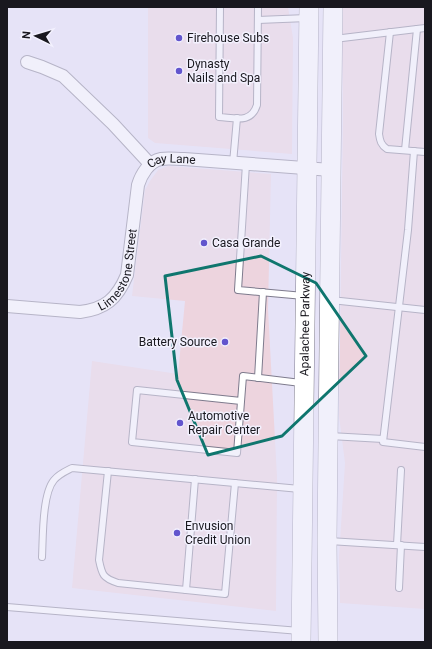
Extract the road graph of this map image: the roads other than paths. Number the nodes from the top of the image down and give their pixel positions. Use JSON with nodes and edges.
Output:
{"nodes":[{"id":1,"x":220,"y":7,"type":"edge"},
{"id":2,"x":258,"y":7,"type":"edge"},
{"id":3,"x":333,"y":7,"type":"edge"},
{"id":4,"x":309,"y":13,"type":"edge"},
{"id":5,"x":258,"y":20,"type":"junction"},
{"id":6,"x":425,"y":28,"type":"edge"},
{"id":7,"x":417,"y":29,"type":"junction"},
{"id":8,"x":390,"y":32,"type":"junction"},
{"id":9,"x":333,"y":40,"type":"junction"},
{"id":10,"x":27,"y":62,"type":"dead end"},
{"id":11,"x":237,"y":118,"type":"junction"},
{"id":12,"x":405,"y":150,"type":"junction"},
{"id":13,"x":414,"y":151,"type":"junction"},
{"id":14,"x":425,"y":152,"type":"edge"},
{"id":15,"x":233,"y":163,"type":"junction"},
{"id":16,"x":150,"y":164,"type":"junction"},
{"id":17,"x":246,"y":164,"type":"junction"},
{"id":18,"x":306,"y":169,"type":"junction"},
{"id":19,"x":332,"y":170,"type":"junction"},
{"id":20,"x":263,"y":292,"type":"junction"},
{"id":21,"x":305,"y":296,"type":"junction"},
{"id":22,"x":330,"y":300,"type":"junction"},
{"id":23,"x":7,"y":306,"type":"edge"},
{"id":24,"x":399,"y":307,"type":"junction"},
{"id":25,"x":425,"y":310,"type":"edge"},
{"id":26,"x":258,"y":378,"type":"junction"},
{"id":27,"x":304,"y":383,"type":"junction"},
{"id":28,"x":241,"y":401,"type":"junction"},
{"id":29,"x":328,"y":436,"type":"junction"},
{"id":30,"x":383,"y":439,"type":"junction"},
{"id":31,"x":425,"y":447,"type":"edge"},
{"id":32,"x":401,"y":470,"type":"dead end"},
{"id":33,"x":108,"y":471,"type":"junction"},
{"id":34,"x":195,"y":479,"type":"junction"},
{"id":35,"x":235,"y":483,"type":"junction"},
{"id":36,"x":303,"y":489,"type":"junction"},
{"id":37,"x":327,"y":541,"type":"junction"},
{"id":38,"x":399,"y":545,"type":"junction"},
{"id":39,"x":425,"y":547,"type":"edge"},
{"id":40,"x":42,"y":557,"type":"dead end"},
{"id":41,"x":400,"y":588,"type":"dead end"},
{"id":42,"x":186,"y":590,"type":"junction"},
{"id":43,"x":7,"y":607,"type":"edge"},
{"id":44,"x":301,"y":637,"type":"edge"},
{"id":45,"x":328,"y":642,"type":"edge"}],
"edges":[{"from":1,"to":11,"type":"lane"},
{"from":2,"to":5,"type":"lane"},
{"from":3,"to":9,"type":"main road","name":"Apalachee Parkway"},
{"from":4,"to":5,"type":"lane"},
{"from":4,"to":18,"type":"main road","name":"Apalachee Parkway"},
{"from":5,"to":11,"type":"lane"},
{"from":6,"to":7,"type":"lane"},
{"from":7,"to":8,"type":"lane"},
{"from":7,"to":12,"type":"lane"},
{"from":8,"to":9,"type":"lane"},
{"from":8,"to":12,"type":"lane"},
{"from":9,"to":19,"type":"main road","name":"Apalachee Parkway"},
{"from":10,"to":16,"type":"street","name":"Cay Lane"},
{"from":11,"to":15,"type":"lane"},
{"from":12,"to":13,"type":"lane"},
{"from":13,"to":14,"type":"lane"},
{"from":13,"to":24,"type":"lane"},
{"from":15,"to":16,"type":"street","name":"Cay Lane"},
{"from":15,"to":17,"type":"street","name":"Cay Lane"},
{"from":16,"to":23,"type":"street","name":"Limestone Street"},
{"from":17,"to":18,"type":"street","name":"Cay Lane"},
{"from":17,"to":20,"type":"lane"},
{"from":18,"to":19,"type":"street","name":"Cay Lane"},
{"from":18,"to":21,"type":"main road","name":"Apalachee Parkway"},
{"from":19,"to":22,"type":"main road","name":"Apalachee Parkway"},
{"from":20,"to":21,"type":"lane"},
{"from":20,"to":26,"type":"lane"},
{"from":21,"to":27,"type":"main road","name":"Apalachee Parkway"},
{"from":22,"to":24,"type":"lane"},
{"from":22,"to":29,"type":"main road","name":"Apalachee Parkway"},
{"from":24,"to":25,"type":"lane"},
{"from":24,"to":30,"type":"lane"},
{"from":26,"to":27,"type":"lane"},
{"from":26,"to":28,"type":"lane"},
{"from":27,"to":36,"type":"main road","name":"Apalachee Parkway"},
{"from":28,"to":28,"type":"lane"},
{"from":29,"to":30,"type":"lane"},
{"from":29,"to":37,"type":"main road","name":"Apalachee Parkway"},
{"from":30,"to":31,"type":"lane"},
{"from":32,"to":38,"type":"lane"},
{"from":33,"to":34,"type":"lane"},
{"from":33,"to":40,"type":"lane"},
{"from":33,"to":42,"type":"lane"},
{"from":34,"to":35,"type":"lane"},
{"from":34,"to":42,"type":"lane"},
{"from":35,"to":36,"type":"lane"},
{"from":35,"to":42,"type":"lane"},
{"from":36,"to":44,"type":"main road","name":"Apalachee Parkway"},
{"from":37,"to":38,"type":"lane"},
{"from":37,"to":45,"type":"main road","name":"Apalachee Parkway"},
{"from":38,"to":39,"type":"lane"},
{"from":38,"to":41,"type":"lane"},
{"from":43,"to":44,"type":"lane"}]}
